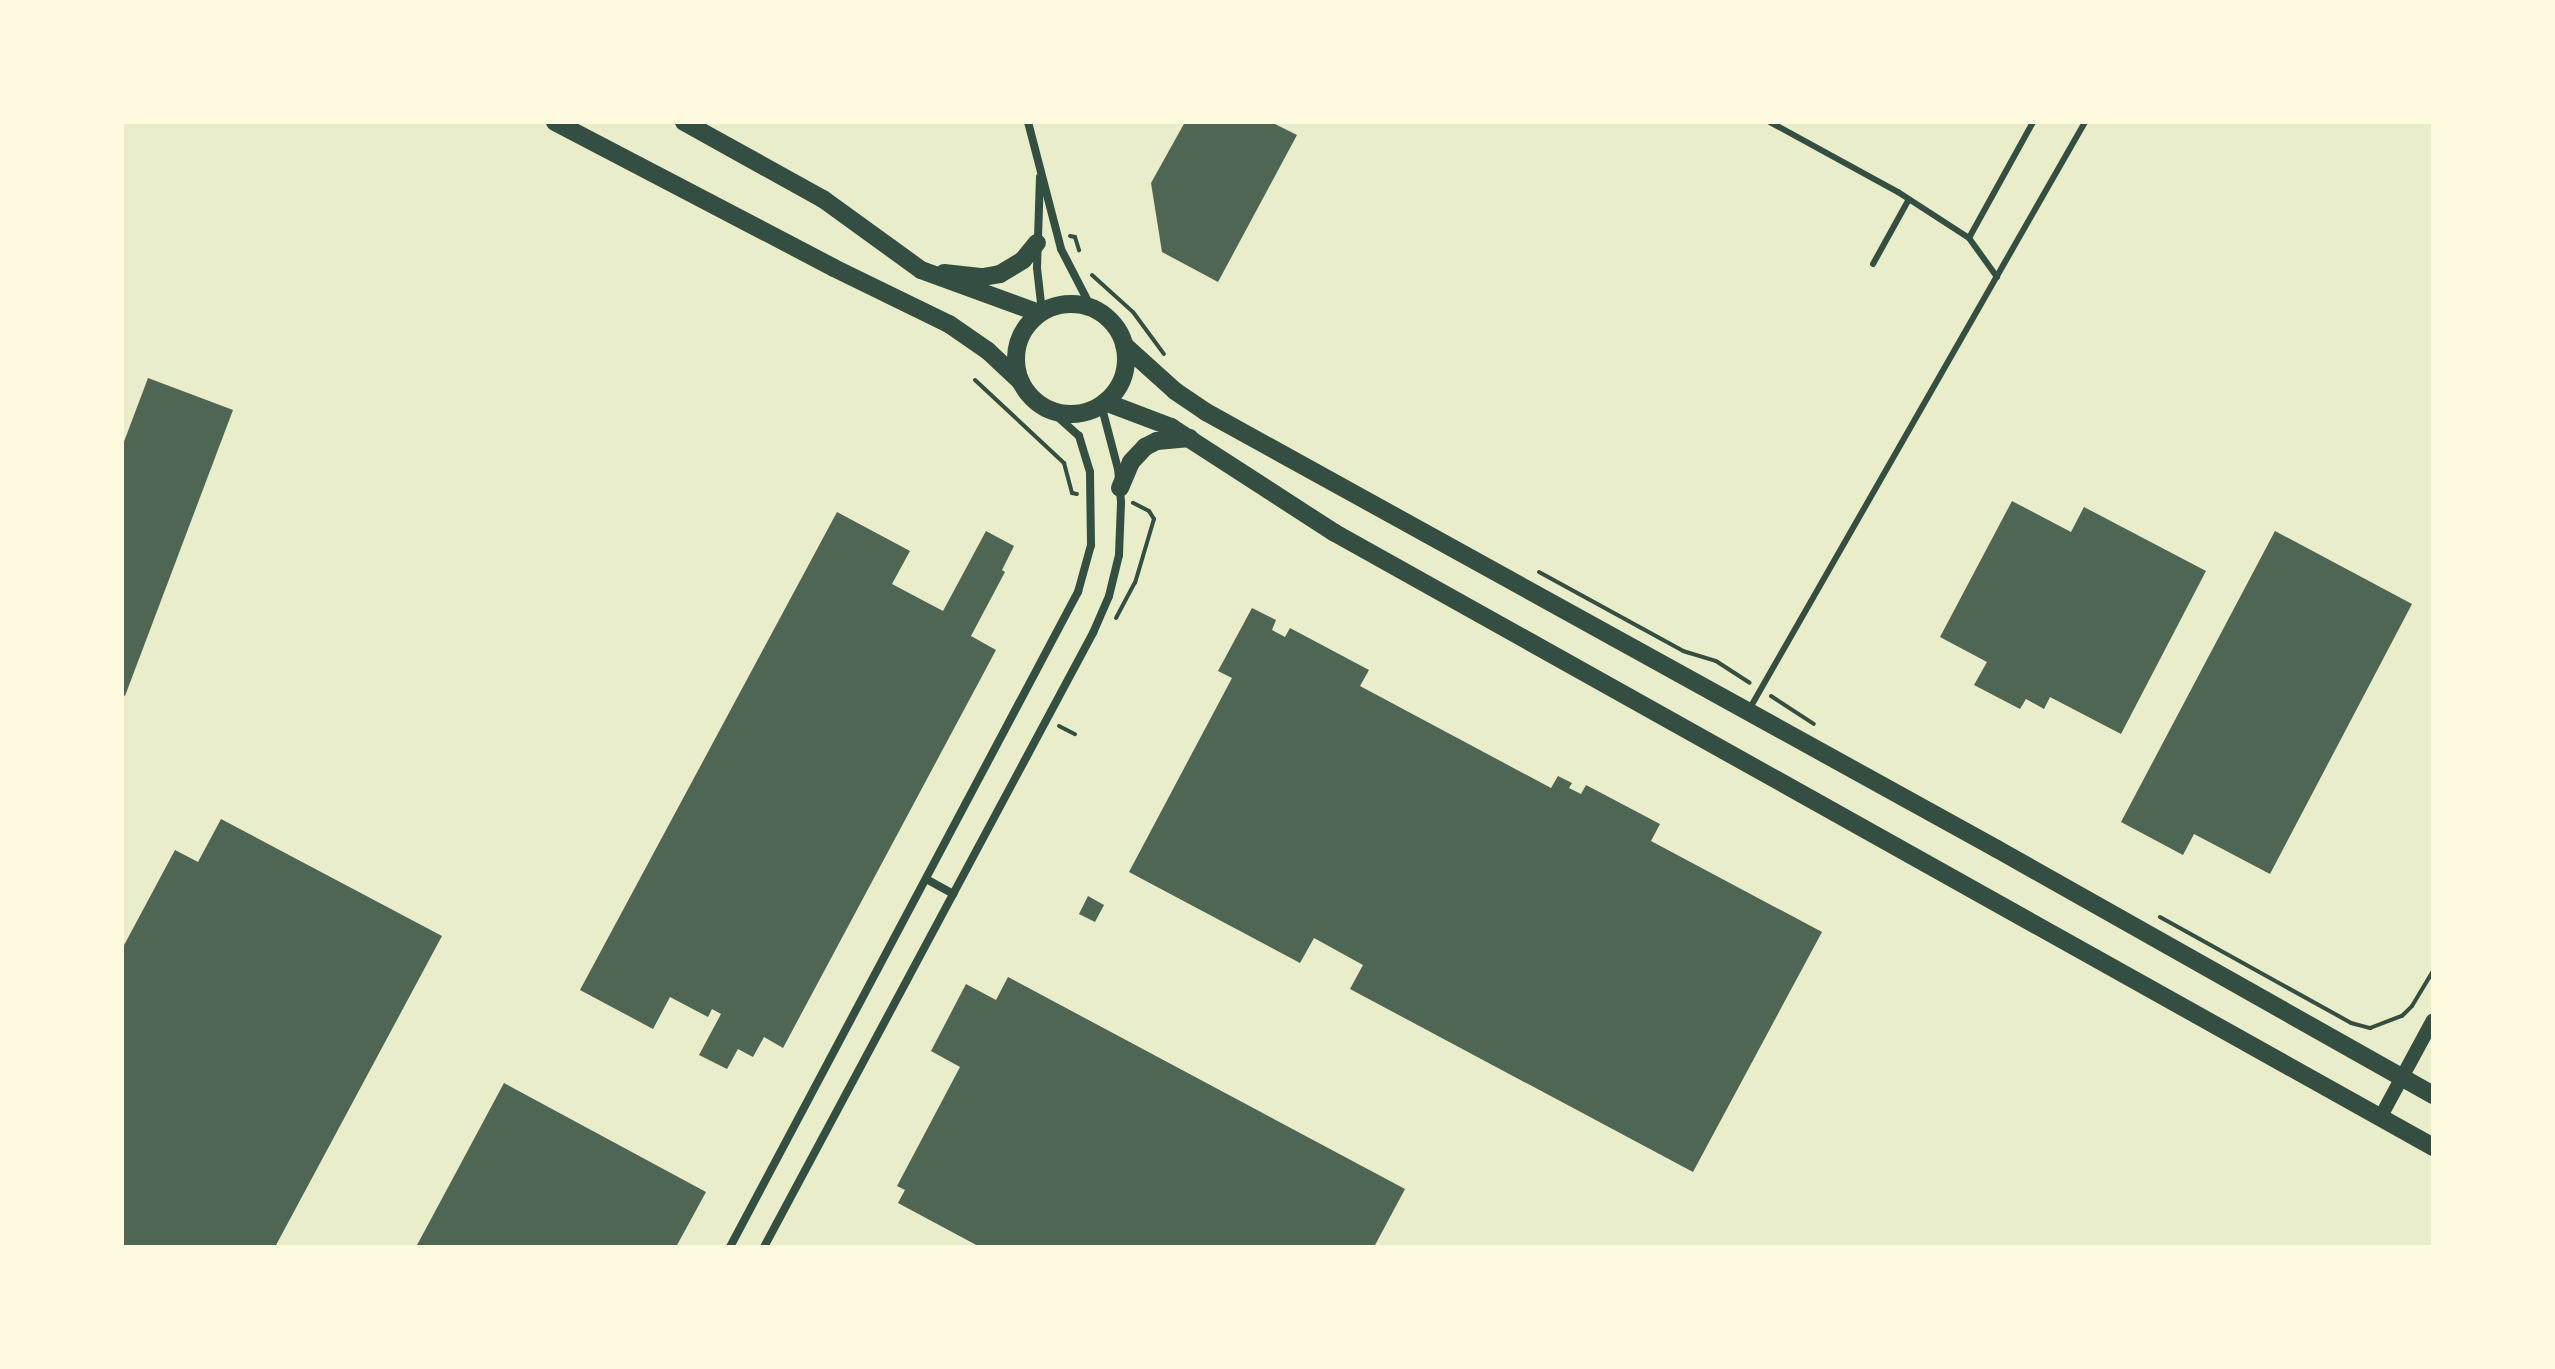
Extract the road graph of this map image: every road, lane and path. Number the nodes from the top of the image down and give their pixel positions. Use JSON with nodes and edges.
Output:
{"nodes":[{"id":1,"x":555,"y":122,"type":"edge"},
{"id":2,"x":684,"y":122,"type":"edge"},
{"id":3,"x":1028,"y":122,"type":"edge"},
{"id":4,"x":1770,"y":122,"type":"edge"},
{"id":5,"x":2033,"y":122,"type":"edge"},
{"id":6,"x":2085,"y":122,"type":"edge"},
{"id":7,"x":1040,"y":172,"type":"junction"},
{"id":8,"x":1909,"y":199,"type":"junction"},
{"id":9,"x":1067,"y":236,"type":"dead end"},
{"id":10,"x":1969,"y":238,"type":"junction"},
{"id":11,"x":1037,"y":243,"type":"junction"},
{"id":12,"x":1081,"y":260,"type":"dead end"},
{"id":13,"x":1873,"y":264,"type":"dead end"},
{"id":14,"x":921,"y":270,"type":"junction"},
{"id":15,"x":1087,"y":270,"type":"dead end"},
{"id":16,"x":1997,"y":277,"type":"junction"},
{"id":17,"x":1091,"y":307,"type":"junction"},
{"id":18,"x":1041,"y":312,"type":"junction"},
{"id":19,"x":1124,"y":345,"type":"junction"},
{"id":20,"x":1170,"y":363,"type":"dead end"},
{"id":21,"x":1021,"y":382,"type":"junction"},
{"id":22,"x":1103,"y":403,"type":"junction"},
{"id":23,"x":1049,"y":409,"type":"junction"},
{"id":24,"x":1190,"y":438,"type":"junction"},
{"id":25,"x":1120,"y":488,"type":"junction"},
{"id":26,"x":1534,"y":571,"type":"dead end"},
{"id":27,"x":1761,"y":689,"type":"junction"},
{"id":28,"x":1748,"y":711,"type":"junction"},
{"id":29,"x":1826,"y":731,"type":"dead end"},
{"id":30,"x":928,"y":880,"type":"junction"},
{"id":31,"x":953,"y":894,"type":"junction"},
{"id":32,"x":2149,"y":910,"type":"dead end"},
{"id":33,"x":2433,"y":971,"type":"edge"},
{"id":34,"x":2433,"y":1020,"type":"edge"},
{"id":35,"x":2401,"y":1078,"type":"junction"},
{"id":36,"x":2433,"y":1095,"type":"edge"},
{"id":37,"x":2380,"y":1118,"type":"junction"},
{"id":38,"x":2433,"y":1147,"type":"edge"},
{"id":39,"x":730,"y":1247,"type":"edge"},
{"id":40,"x":764,"y":1247,"type":"edge"}],
"edges":[{"from":1,"to":21,"type":"main road"},
{"from":2,"to":14,"type":"main road"},
{"from":3,"to":7,"type":"street"},
{"from":4,"to":8,"type":"lane"},
{"from":5,"to":10,"type":"lane"},
{"from":6,"to":16,"type":"lane"},
{"from":7,"to":11,"type":"street"},
{"from":7,"to":17,"type":"street"},
{"from":8,"to":10,"type":"lane"},
{"from":8,"to":13,"type":"lane"},
{"from":9,"to":12,"type":"path"},
{"from":10,"to":16,"type":"lane"},
{"from":11,"to":14,"type":"main road"},
{"from":11,"to":18,"type":"street"},
{"from":14,"to":18,"type":"main road"},
{"from":15,"to":20,"type":"path"},
{"from":16,"to":27,"type":"lane"},
{"from":17,"to":18,"type":"main road"},
{"from":17,"to":19,"type":"main road"},
{"from":18,"to":21,"type":"main road"},
{"from":19,"to":22,"type":"main road"},
{"from":19,"to":28,"type":"main road"},
{"from":21,"to":23,"type":"main road"},
{"from":22,"to":23,"type":"main road"},
{"from":22,"to":24,"type":"main road"},
{"from":22,"to":25,"type":"street"},
{"from":23,"to":30,"type":"street"},
{"from":24,"to":25,"type":"main road"},
{"from":24,"to":37,"type":"main road"},
{"from":25,"to":31,"type":"street"},
{"from":26,"to":27,"type":"path"},
{"from":27,"to":28,"type":"lane"},
{"from":27,"to":29,"type":"path"},
{"from":28,"to":35,"type":"main road"},
{"from":30,"to":31,"type":"street"},
{"from":30,"to":39,"type":"street"},
{"from":31,"to":40,"type":"street"},
{"from":32,"to":33,"type":"path"},
{"from":34,"to":35,"type":"street"},
{"from":35,"to":36,"type":"main road"},
{"from":35,"to":37,"type":"street"},
{"from":37,"to":38,"type":"main road"}]}
